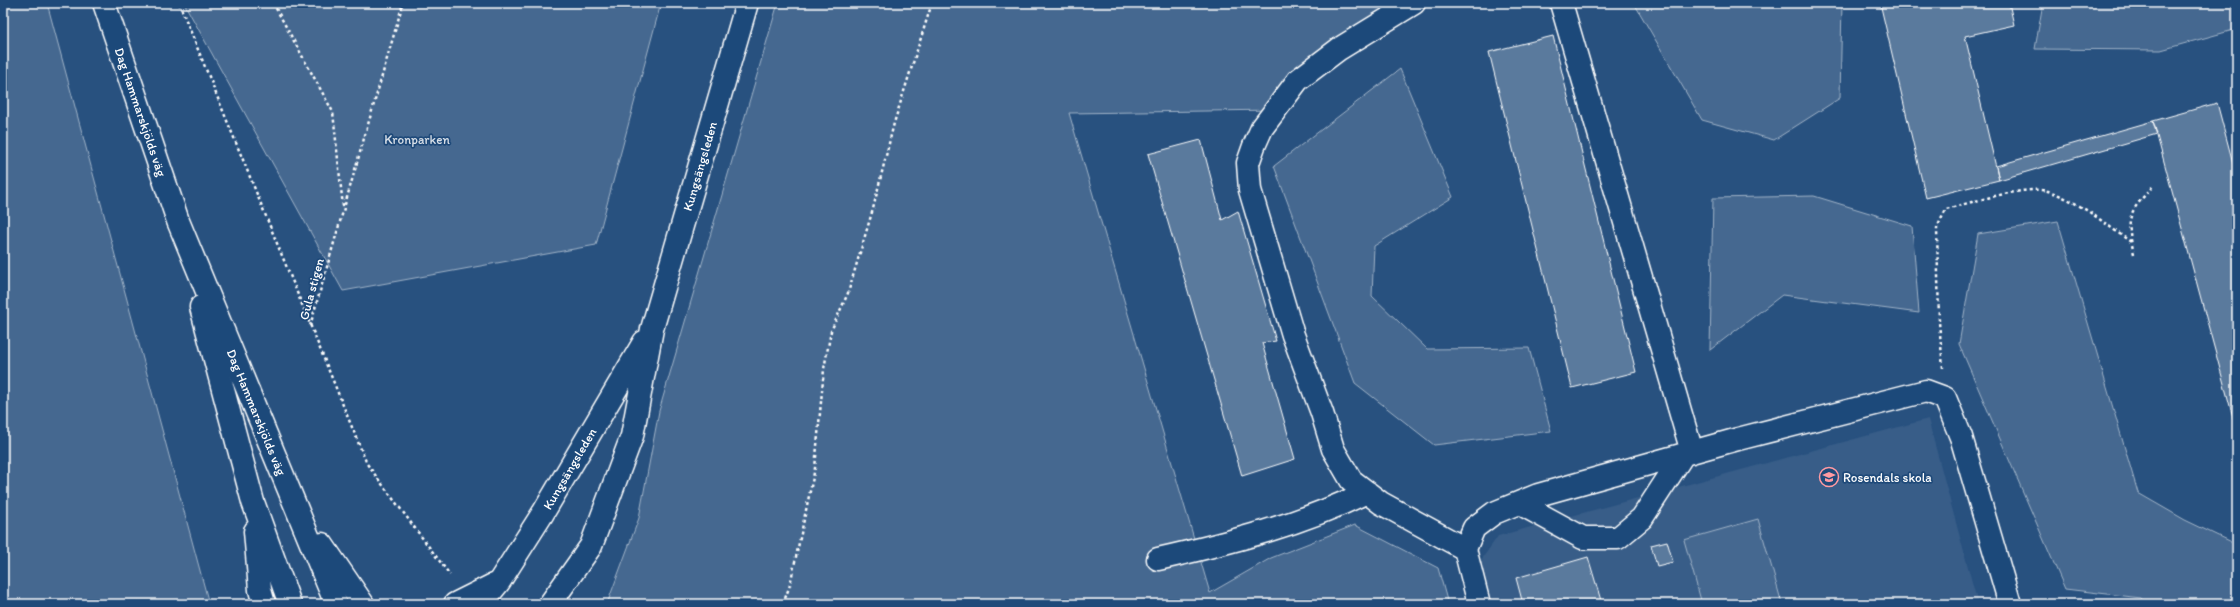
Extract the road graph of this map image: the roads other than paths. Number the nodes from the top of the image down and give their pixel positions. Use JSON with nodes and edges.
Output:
{"nodes":[{"id":1,"x":104,"y":3,"type":"edge"},
{"id":2,"x":747,"y":3,"type":"edge"},
{"id":3,"x":1414,"y":3,"type":"edge"},
{"id":4,"x":1561,"y":3,"type":"edge"},
{"id":5,"x":178,"y":221,"type":"junction"},
{"id":6,"x":652,"y":329,"type":"junction"},
{"id":7,"x":1687,"y":453,"type":"junction"},
{"id":8,"x":1367,"y":492,"type":"junction"},
{"id":9,"x":291,"y":494,"type":"junction"},
{"id":10,"x":253,"y":502,"type":"junction"},
{"id":11,"x":1519,"y":502,"type":"junction"},
{"id":12,"x":1465,"y":549,"type":"junction"},
{"id":13,"x":1158,"y":559,"type":"dead end"},
{"id":14,"x":499,"y":582,"type":"junction"},
{"id":15,"x":264,"y":604,"type":"edge"},
{"id":16,"x":290,"y":604,"type":"edge"},
{"id":17,"x":336,"y":604,"type":"edge"},
{"id":18,"x":363,"y":604,"type":"edge"},
{"id":19,"x":455,"y":604,"type":"edge"},
{"id":20,"x":481,"y":604,"type":"edge"},
{"id":21,"x":550,"y":604,"type":"edge"},
{"id":22,"x":1479,"y":604,"type":"edge"},
{"id":23,"x":2010,"y":604,"type":"edge"}],
"edges":[{"from":1,"to":5,"type":"main road","name":"Dag Hammarskjölds väg"},
{"from":2,"to":6,"type":"main road","name":"Kungsängsleden"},
{"from":3,"to":8,"type":"main road"},
{"from":4,"to":7,"type":"main road"},
{"from":5,"to":9,"type":"main road","name":"Dag Hammarskjölds väg"},
{"from":5,"to":10,"type":"main road","name":"Dag Hammarskjölds väg"},
{"from":6,"to":14,"type":"main road","name":"Kungsängsleden"},
{"from":6,"to":21,"type":"main road","name":"Kungsängsleden"},
{"from":7,"to":11,"type":"main road"},
{"from":7,"to":11,"type":"main road"},
{"from":7,"to":23,"type":"main road"},
{"from":8,"to":12,"type":"main road"},
{"from":8,"to":13,"type":"main road"},
{"from":9,"to":17,"type":"main road","name":"Dag Hammarskjölds väg"},
{"from":9,"to":18,"type":"main road"},
{"from":10,"to":15,"type":"main road"},
{"from":10,"to":16,"type":"main road","name":"Dag Hammarskjölds väg"},
{"from":11,"to":12,"type":"main road"},
{"from":12,"to":22,"type":"main road"},
{"from":14,"to":19,"type":"main road"},
{"from":14,"to":20,"type":"main road","name":"Kungsängsleden"}]}
